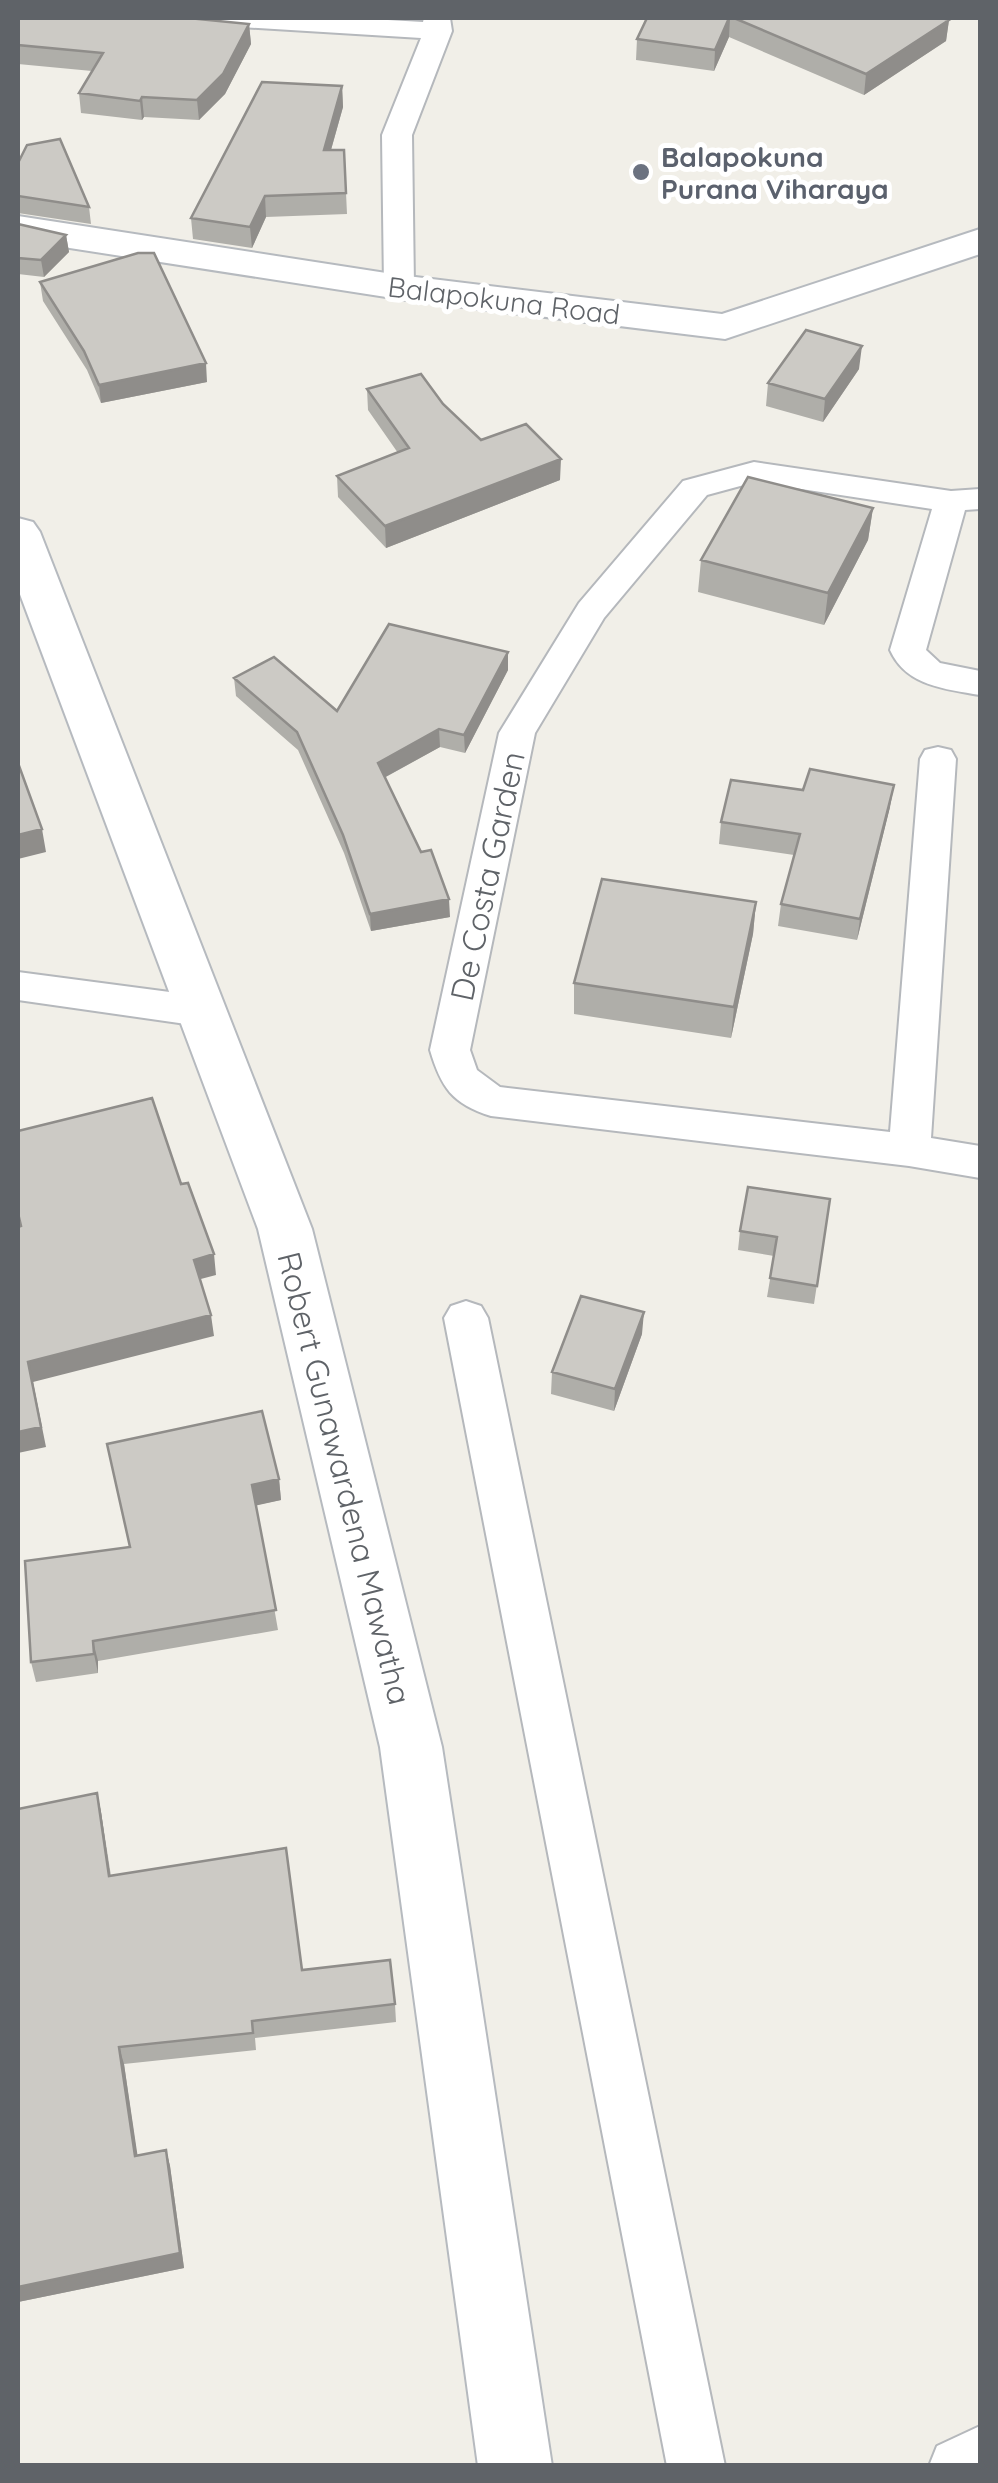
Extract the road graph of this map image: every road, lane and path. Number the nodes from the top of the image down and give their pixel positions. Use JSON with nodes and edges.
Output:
{"nodes":[{"id":1,"x":225,"y":18,"type":"edge"},
{"id":2,"x":437,"y":24,"type":"edge"},
{"id":3,"x":18,"y":228,"type":"edge"},
{"id":4,"x":980,"y":241,"type":"edge"},
{"id":5,"x":399,"y":287,"type":"junction"},
{"id":6,"x":966,"y":500,"type":"edge"},
{"id":7,"x":18,"y":532,"type":"edge"},
{"id":8,"x":980,"y":684,"type":"edge"},
{"id":9,"x":938,"y":760,"type":"dead end"},
{"id":10,"x":18,"y":986,"type":"edge"},
{"id":11,"x":200,"y":1010,"type":"junction"},
{"id":12,"x":909,"y":1150,"type":"junction"},
{"id":13,"x":980,"y":1162,"type":"edge"},
{"id":14,"x":466,"y":1318,"type":"dead end"},
{"id":15,"x":980,"y":2455,"type":"edge"},
{"id":16,"x":516,"y":2466,"type":"edge"},
{"id":17,"x":696,"y":2466,"type":"edge"},
{"id":18,"x":957,"y":2466,"type":"edge"}],
"edges":[{"from":1,"to":2,"type":"street"},
{"from":2,"to":5,"type":"street"},
{"from":3,"to":5,"type":"main road","name":"Balapokuna Road"},
{"from":4,"to":5,"type":"main road","name":"Balapokuna Road"},
{"from":6,"to":8,"type":"street"},
{"from":6,"to":12,"type":"street","name":"De Costa Garden"},
{"from":7,"to":11,"type":"main road","name":"Robert Gunawardena Mawatha"},
{"from":9,"to":12,"type":"street"},
{"from":10,"to":11,"type":"street"},
{"from":11,"to":16,"type":"main road","name":"Robert Gunawardena Mawatha"},
{"from":12,"to":13,"type":"street","name":"De Costa Garden"},
{"from":14,"to":17,"type":"street"},
{"from":15,"to":18,"type":"street"}]}
